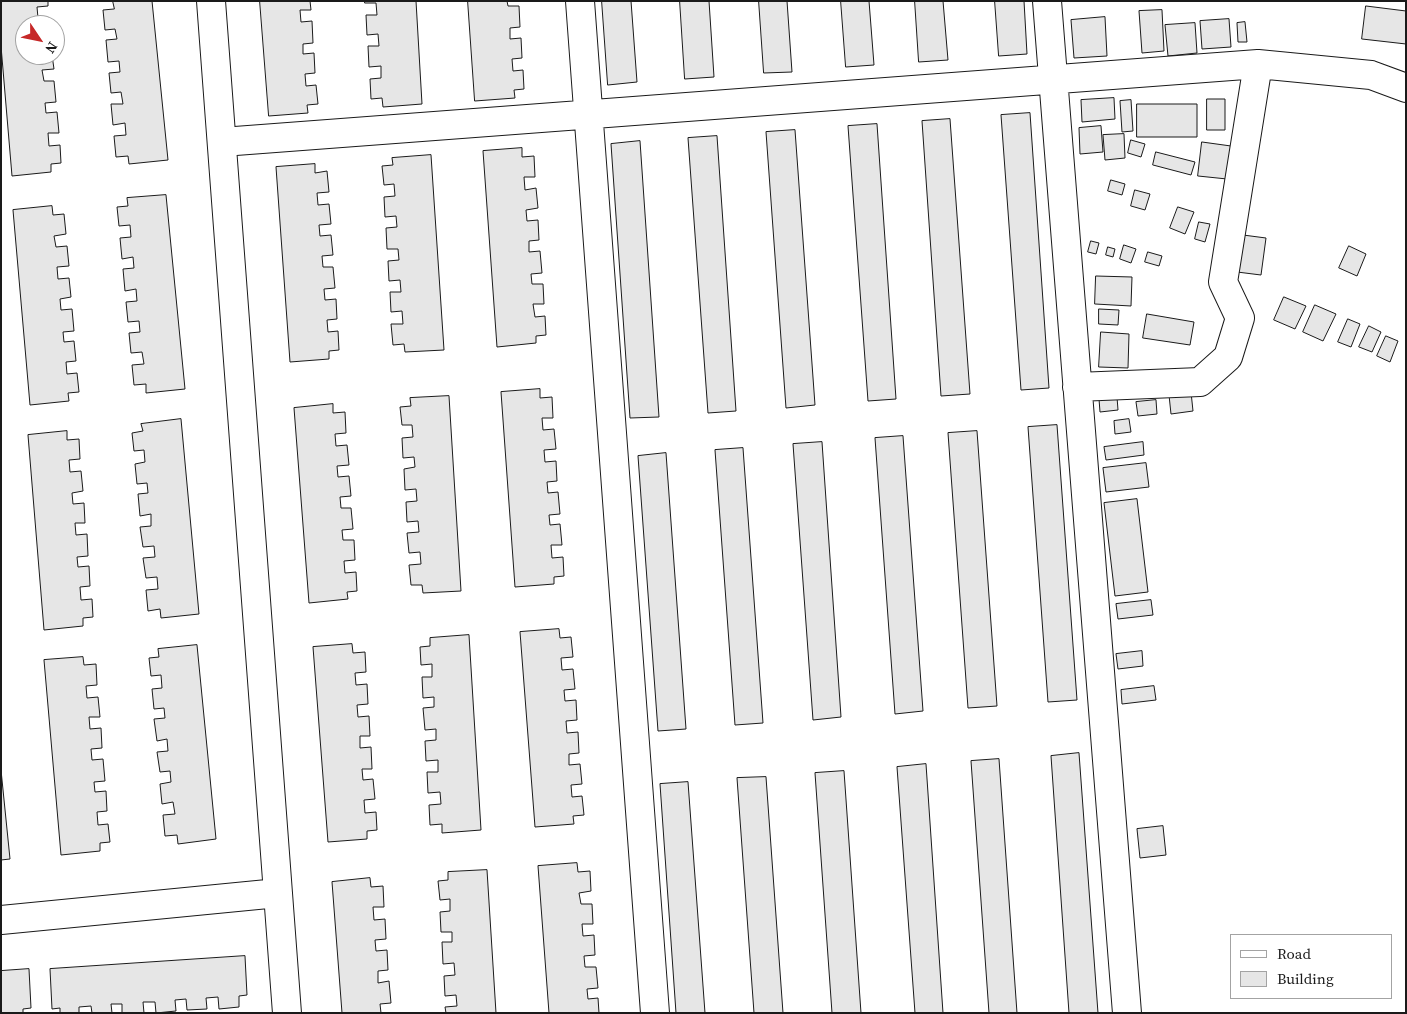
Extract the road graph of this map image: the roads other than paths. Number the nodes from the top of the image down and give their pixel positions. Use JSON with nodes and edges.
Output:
{"nodes":[{"id":1,"x":212,"y":1,"type":"edge"},
{"id":2,"x":580,"y":1,"type":"edge"},
{"id":3,"x":1047,"y":1,"type":"edge"},
{"id":4,"x":1258,"y":64,"type":"junction"},
{"id":5,"x":1052,"y":79,"type":"junction"},
{"id":6,"x":1406,"y":88,"type":"edge"},
{"id":7,"x":588,"y":114,"type":"junction"},
{"id":8,"x":222,"y":142,"type":"junction"},
{"id":9,"x":1077,"y":386,"type":"junction"},
{"id":10,"x":278,"y":894,"type":"junction"},
{"id":11,"x":1,"y":920,"type":"edge"},
{"id":12,"x":286,"y":1013,"type":"edge"},
{"id":13,"x":655,"y":1013,"type":"edge"},
{"id":14,"x":1127,"y":1013,"type":"edge"}],
"edges":[{"from":1,"to":8,"type":"lane"},
{"from":2,"to":7,"type":"lane"},
{"from":3,"to":5,"type":"lane"},
{"from":4,"to":5,"type":"lane"},
{"from":4,"to":6,"type":"lane"},
{"from":4,"to":9,"type":"lane"},
{"from":5,"to":7,"type":"lane"},
{"from":5,"to":9,"type":"lane"},
{"from":7,"to":8,"type":"lane"},
{"from":7,"to":13,"type":"lane"},
{"from":8,"to":10,"type":"lane"},
{"from":9,"to":14,"type":"lane"},
{"from":10,"to":11,"type":"lane"},
{"from":10,"to":12,"type":"lane"}]}
